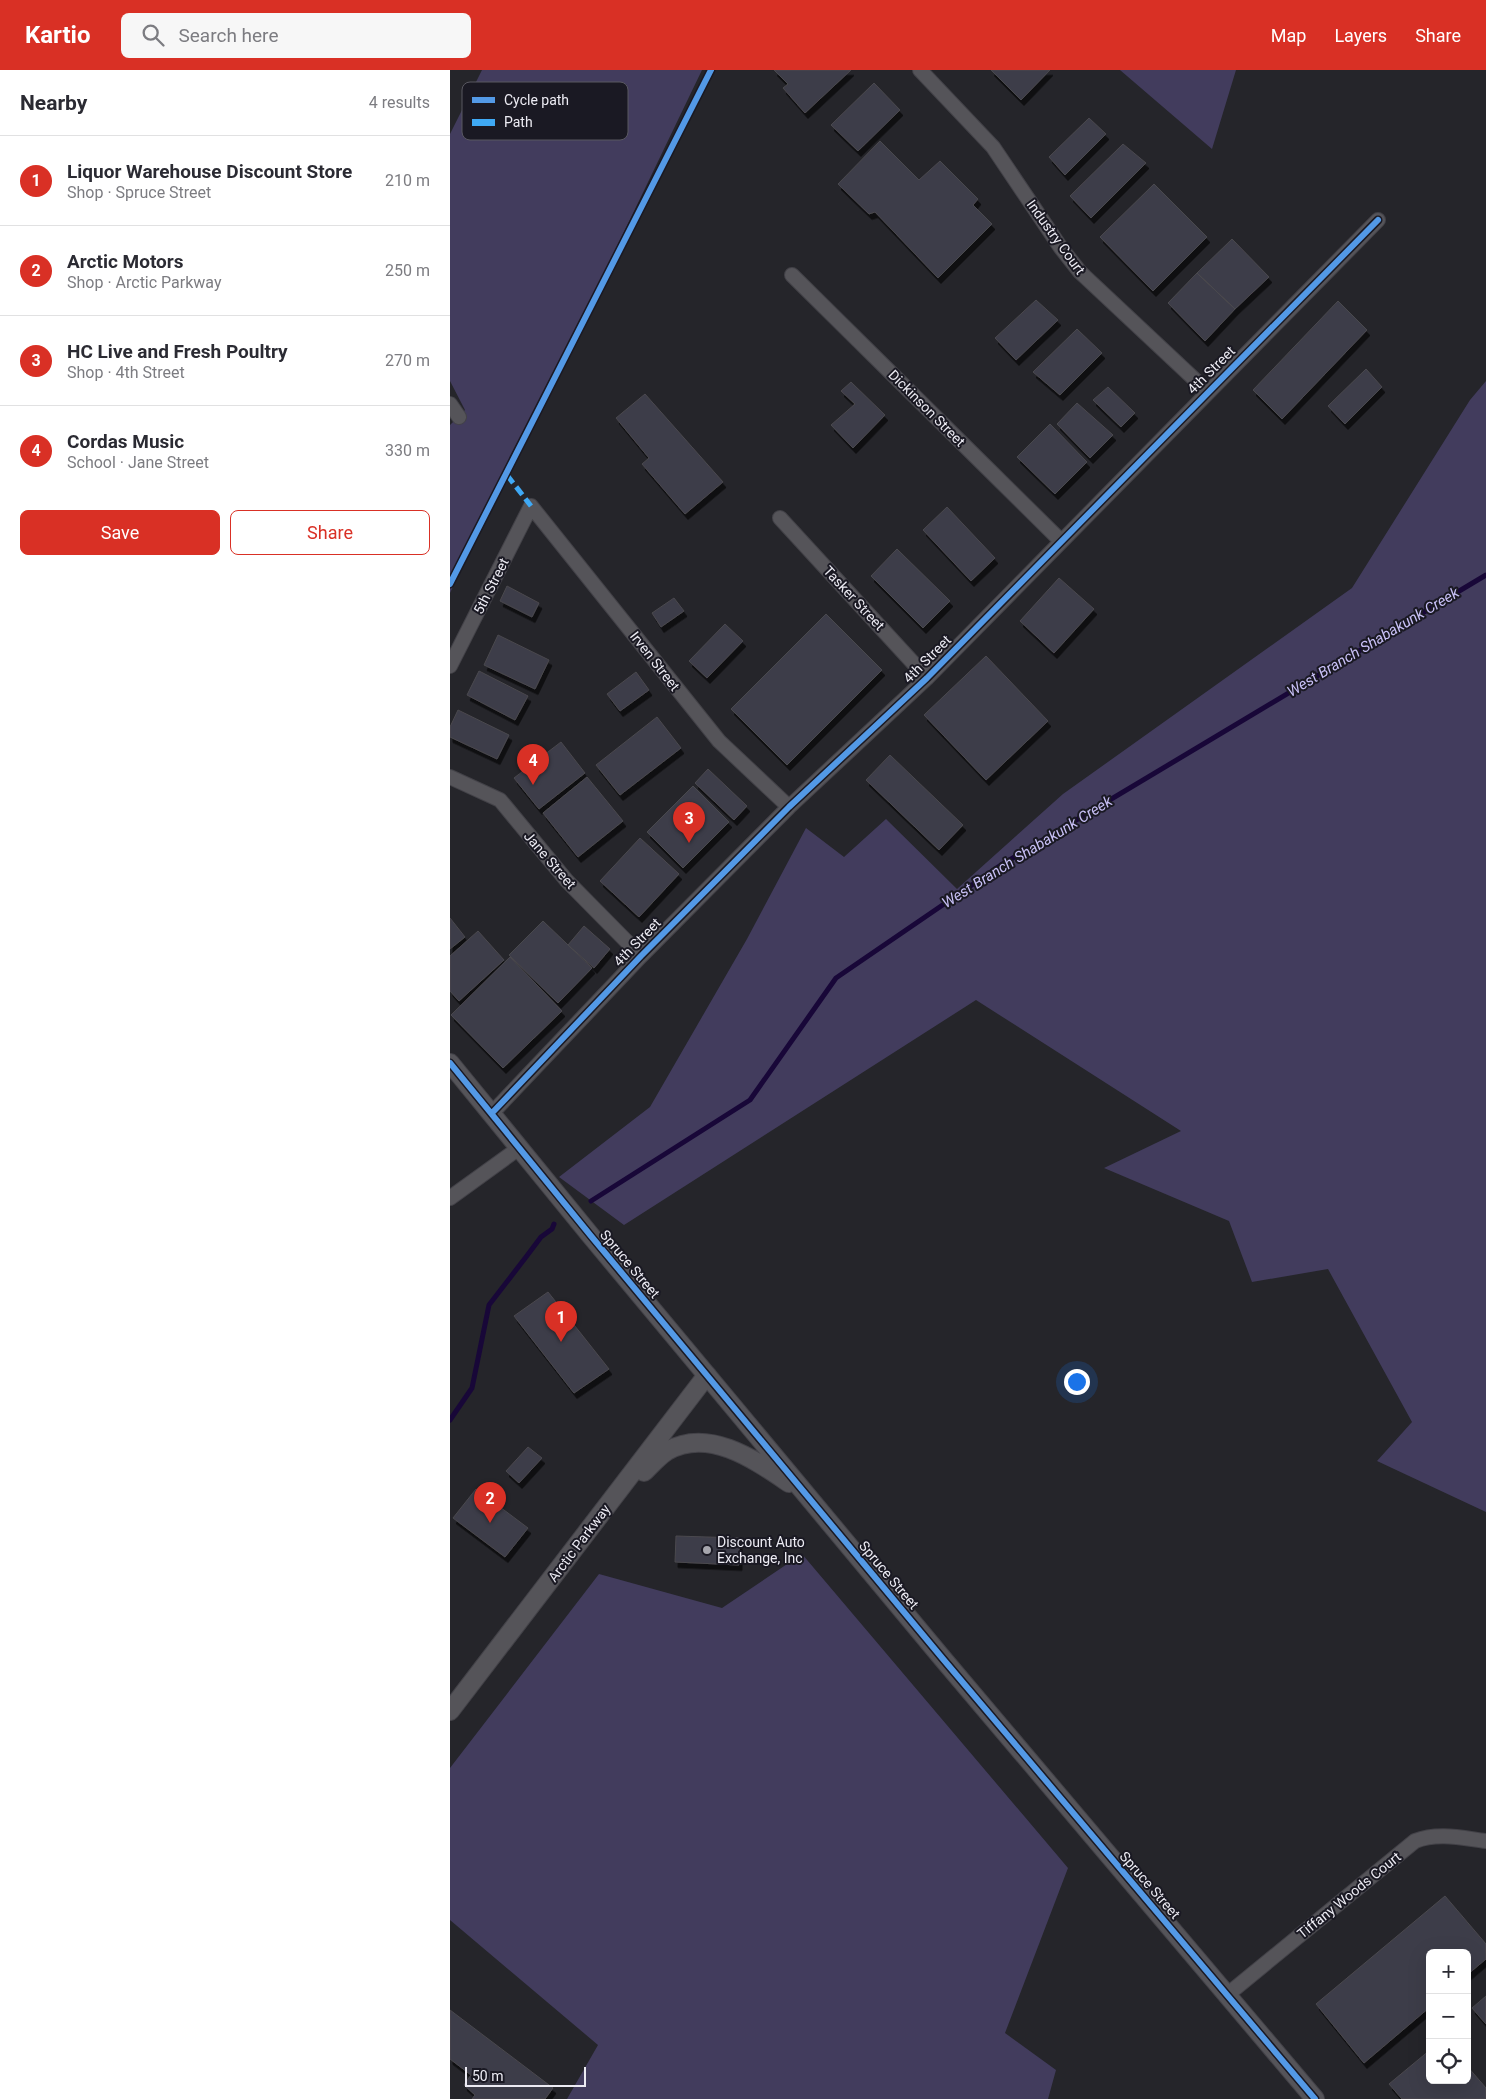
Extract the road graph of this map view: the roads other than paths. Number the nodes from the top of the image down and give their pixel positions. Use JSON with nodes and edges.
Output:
{"nodes":[{"id":1,"x":920,"y":70,"type":"edge"},
{"id":2,"x":1378,"y":220,"type":"dead end"},
{"id":3,"x":792,"y":275,"type":"dead end"},
{"id":4,"x":1207,"y":392,"type":"junction"},
{"id":5,"x":450,"y":404,"type":"edge"},
{"id":6,"x":459,"y":416,"type":"dead end"},
{"id":7,"x":531,"y":506,"type":"joint"},
{"id":8,"x":780,"y":518,"type":"dead end"},
{"id":9,"x":1061,"y":541,"type":"junction"},
{"id":10,"x":450,"y":666,"type":"edge"},
{"id":11,"x":927,"y":678,"type":"junction"},
{"id":12,"x":450,"y":777,"type":"edge"},
{"id":13,"x":789,"y":807,"type":"junction"},
{"id":14,"x":641,"y":956,"type":"junction"},
{"id":15,"x":450,"y":1063,"type":"edge"},
{"id":16,"x":492,"y":1113,"type":"junction"},
{"id":17,"x":519,"y":1148,"type":"junction"},
{"id":18,"x":450,"y":1198,"type":"edge"},
{"id":19,"x":707,"y":1375,"type":"junction"},
{"id":20,"x":806,"y":1494,"type":"junction"},
{"id":21,"x":580,"y":1542,"type":"junction"},
{"id":22,"x":450,"y":1711,"type":"edge"},
{"id":23,"x":1486,"y":1841,"type":"edge"},
{"id":24,"x":1227,"y":1995,"type":"junction"},
{"id":25,"x":1315,"y":2099,"type":"edge"}],
"edges":[{"from":1,"to":4,"type":"street","name":"Industry Court"},
{"from":2,"to":4,"type":"street","name":"4th Street"},
{"from":3,"to":9,"type":"street","name":"Dickinson Street"},
{"from":4,"to":9,"type":"street","name":"4th Street"},
{"from":5,"to":6,"type":"street"},
{"from":7,"to":10,"type":"street","name":"5th Street"},
{"from":7,"to":13,"type":"street","name":"Irven Street"},
{"from":8,"to":11,"type":"street","name":"Tasker Street"},
{"from":9,"to":11,"type":"street","name":"4th Street"},
{"from":11,"to":13,"type":"street","name":"4th Street"},
{"from":12,"to":14,"type":"street","name":"Jane Street"},
{"from":13,"to":14,"type":"street","name":"4th Street"},
{"from":14,"to":16,"type":"street","name":"4th Street"},
{"from":15,"to":16,"type":"street","name":"Spruce Street"},
{"from":16,"to":17,"type":"street","name":"Spruce Street"},
{"from":17,"to":18,"type":"street"},
{"from":17,"to":19,"type":"street","name":"Spruce Street"},
{"from":19,"to":20,"type":"street","name":"Spruce Street"},
{"from":19,"to":21,"type":"street","name":"Arctic Parkway"},
{"from":20,"to":21,"type":"street"},
{"from":20,"to":24,"type":"street","name":"Spruce Street"},
{"from":21,"to":22,"type":"street","name":"Arctic Parkway"},
{"from":23,"to":24,"type":"street","name":"Tiffany Woods Court"},
{"from":24,"to":25,"type":"street","name":"Spruce Street"}]}
